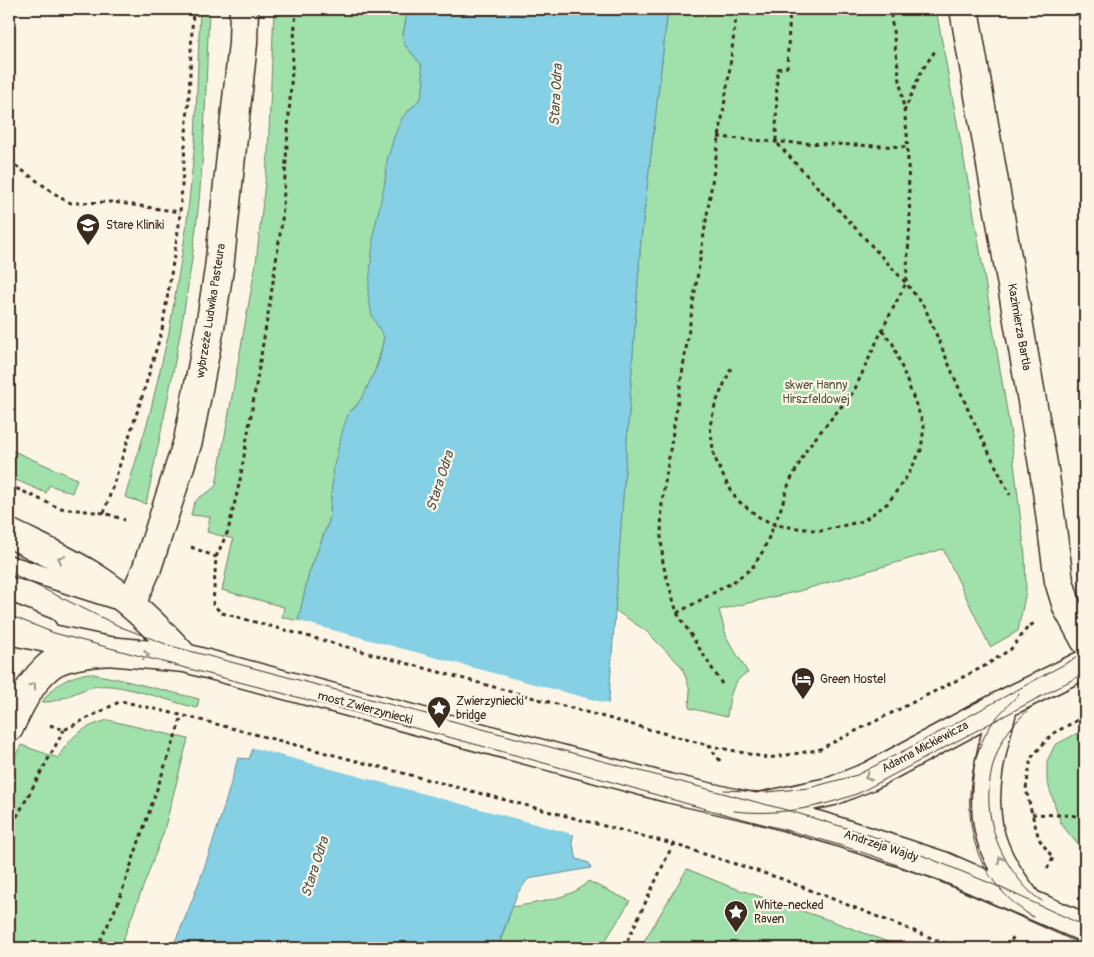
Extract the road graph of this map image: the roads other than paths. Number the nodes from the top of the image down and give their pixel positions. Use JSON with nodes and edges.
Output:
{"nodes":[{"id":1,"x":244,"y":9,"type":"edge"},
{"id":2,"x":966,"y":21,"type":"edge"},
{"id":3,"x":9,"y":533,"type":"edge"},
{"id":4,"x":9,"y":565,"type":"edge"},
{"id":5,"x":131,"y":604,"type":"junction"},
{"id":6,"x":9,"y":613,"type":"edge"},
{"id":7,"x":9,"y":630,"type":"edge"},
{"id":8,"x":1085,"y":640,"type":"edge"},
{"id":9,"x":108,"y":651,"type":"junction"},
{"id":10,"x":196,"y":662,"type":"junction"},
{"id":11,"x":1085,"y":664,"type":"edge"},
{"id":12,"x":1004,"y":704,"type":"junction"},
{"id":13,"x":9,"y":728,"type":"edge"},
{"id":14,"x":668,"y":788,"type":"joint"},
{"id":15,"x":756,"y":808,"type":"junction"},
{"id":16,"x":1029,"y":902,"type":"junction"},
{"id":17,"x":1085,"y":928,"type":"edge"}],
"edges":[{"from":1,"to":5,"type":"main road","name":"wybrzeże Ludwika Pasteura"},
{"from":2,"to":8,"type":"main road","name":"Kazimierza Bartla"},
{"from":5,"to":3,"type":"main road","one_way":true},
{"from":4,"to":5,"type":"lane"},
{"from":5,"to":10,"type":"main road"},
{"from":6,"to":9,"type":"lane"},
{"from":7,"to":9,"type":"main road"},
{"from":9,"to":10,"type":"main road","name":"most Zwierzyniecki","one_way":true},
{"from":13,"to":9,"type":"main road","one_way":true},
{"from":10,"to":14,"type":"main road","name":"most Zwierzyniecki"},
{"from":11,"to":12,"type":"main road","name":"Adama Mickiewicza"},
{"from":12,"to":15,"type":"main road","name":"Adama Mickiewicza","one_way":true},
{"from":16,"to":12,"type":"main road","one_way":true},
{"from":14,"to":15,"type":"main road","name":"Andrzeja Wajdy"},
{"from":15,"to":16,"type":"main road","name":"Andrzeja Wajdy"},
{"from":16,"to":17,"type":"main road","name":"Andrzeja Wajdy"}]}
